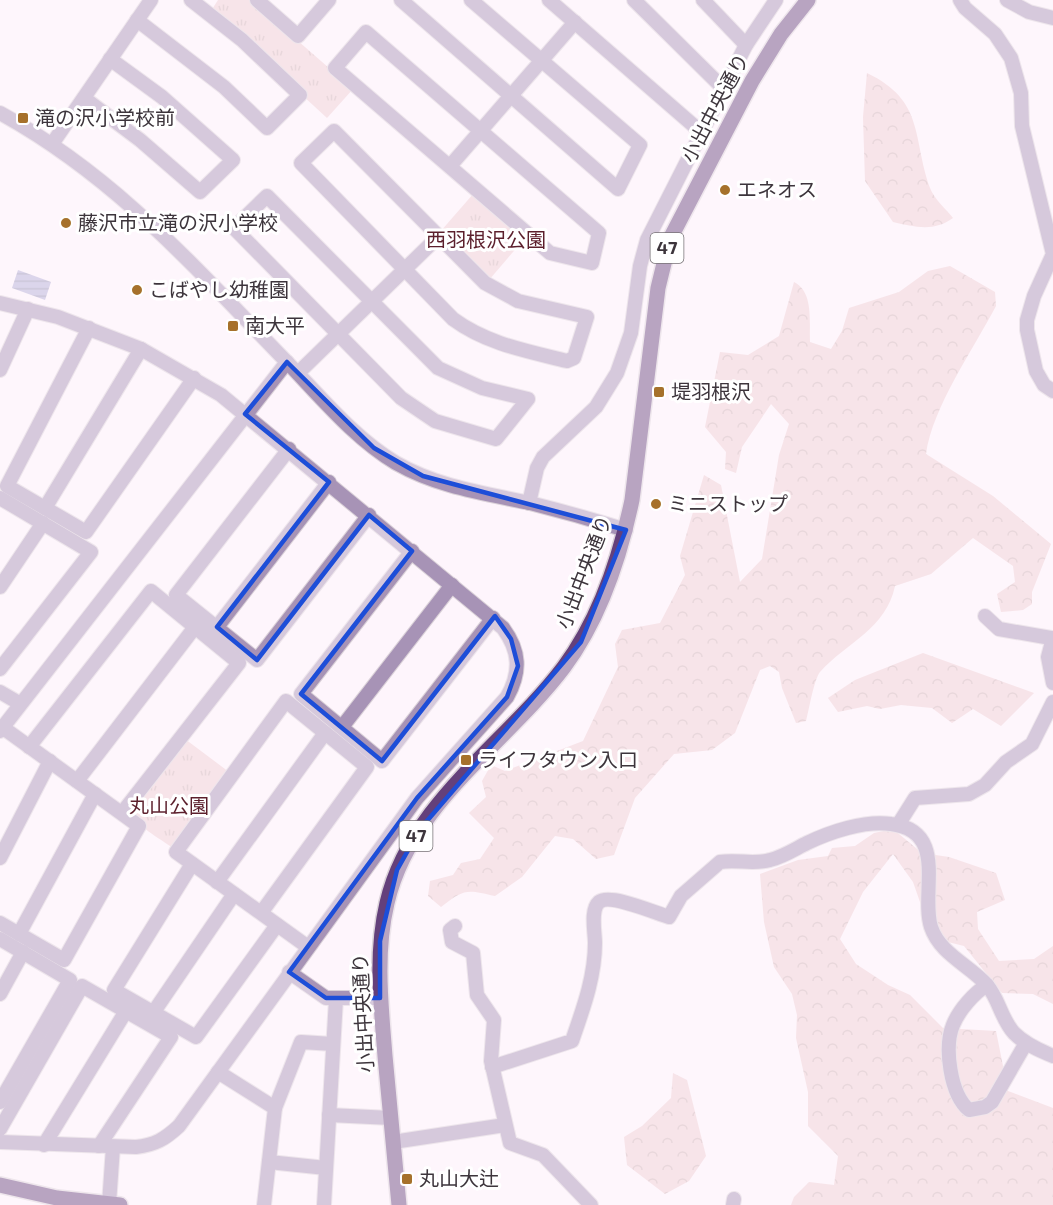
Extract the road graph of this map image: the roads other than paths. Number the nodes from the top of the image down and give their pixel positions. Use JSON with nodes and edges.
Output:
{"nodes":[{"id":1,"x":151,"y":0,"type":"edge"},
{"id":2,"x":191,"y":0,"type":"edge"},
{"id":3,"x":257,"y":0,"type":"edge"},
{"id":4,"x":329,"y":0,"type":"edge"},
{"id":5,"x":400,"y":0,"type":"edge"},
{"id":6,"x":471,"y":0,"type":"edge"},
{"id":7,"x":549,"y":0,"type":"edge"},
{"id":8,"x":634,"y":0,"type":"edge"},
{"id":9,"x":703,"y":0,"type":"edge"},
{"id":10,"x":808,"y":0,"type":"edge"},
{"id":11,"x":960,"y":0,"type":"edge"},
{"id":12,"x":1007,"y":0,"type":"edge"},
{"id":13,"x":772,"y":2,"type":"edge"},
{"id":14,"x":1053,"y":18,"type":"edge"},
{"id":15,"x":137,"y":20,"type":"junction"},
{"id":16,"x":575,"y":22,"type":"junction"},
{"id":17,"x":746,"y":45,"type":"junction"},
{"id":18,"x":110,"y":59,"type":"junction"},
{"id":19,"x":542,"y":60,"type":"junction"},
{"id":20,"x":723,"y":88,"type":"junction"},
{"id":21,"x":511,"y":96,"type":"junction"},
{"id":22,"x":84,"y":98,"type":"junction"},
{"id":23,"x":0,"y":113,"type":"edge"},
{"id":24,"x":481,"y":131,"type":"junction"},
{"id":25,"x":701,"y":132,"type":"junction"},
{"id":26,"x":52,"y":144,"type":"junction"},
{"id":27,"x":450,"y":166,"type":"junction"},
{"id":28,"x":438,"y":237,"type":"junction"},
{"id":29,"x":405,"y":270,"type":"junction"},
{"id":30,"x":371,"y":302,"type":"junction"},
{"id":31,"x":0,"y":303,"type":"edge"},
{"id":32,"x":28,"y":309,"type":"junction"},
{"id":33,"x":89,"y":328,"type":"junction"},
{"id":34,"x":338,"y":334,"type":"junction"},
{"id":35,"x":141,"y":349,"type":"junction"},
{"id":36,"x":287,"y":362,"type":"junction"},
{"id":37,"x":0,"y":370,"type":"edge"},
{"id":38,"x":298,"y":373,"type":"junction"},
{"id":39,"x":194,"y":378,"type":"junction"},
{"id":40,"x":1053,"y":391,"type":"edge"},
{"id":41,"x":245,"y":414,"type":"junction"},
{"id":42,"x":289,"y":449,"type":"junction"},
{"id":43,"x":329,"y":482,"type":"junction"},
{"id":44,"x":0,"y":498,"type":"edge"},
{"id":45,"x":529,"y":503,"type":"junction"},
{"id":46,"x":45,"y":508,"type":"junction"},
{"id":47,"x":369,"y":515,"type":"junction"},
{"id":48,"x":43,"y":523,"type":"junction"},
{"id":49,"x":626,"y":530,"type":"junction"},
{"id":50,"x":412,"y":551,"type":"junction"},
{"id":51,"x":452,"y":585,"type":"junction"},
{"id":52,"x":0,"y":586,"type":"edge"},
{"id":53,"x":985,"y":616,"type":"dead end"},
{"id":54,"x":493,"y":618,"type":"junction"},
{"id":55,"x":195,"y":627,"type":"junction"},
{"id":56,"x":217,"y":627,"type":"junction"},
{"id":57,"x":1052,"y":638,"type":"edge"},
{"id":58,"x":0,"y":669,"type":"edge"},
{"id":59,"x":1053,"y":683,"type":"edge"},
{"id":60,"x":0,"y":692,"type":"edge"},
{"id":61,"x":1053,"y":702,"type":"edge"},
{"id":62,"x":19,"y":703,"type":"junction"},
{"id":63,"x":342,"y":728,"type":"junction"},
{"id":64,"x":1,"y":729,"type":"edge"},
{"id":65,"x":326,"y":733,"type":"junction"},
{"id":66,"x":29,"y":747,"type":"junction"},
{"id":67,"x":50,"y":762,"type":"junction"},
{"id":68,"x":77,"y":781,"type":"junction"},
{"id":69,"x":95,"y":794,"type":"junction"},
{"id":70,"x":122,"y":813,"type":"junction"},
{"id":71,"x":898,"y":825,"type":"junction"},
{"id":72,"x":0,"y":858,"type":"edge"},
{"id":73,"x":192,"y":864,"type":"junction"},
{"id":74,"x":217,"y":882,"type":"junction"},
{"id":75,"x":234,"y":894,"type":"junction"},
{"id":76,"x":261,"y":913,"type":"junction"},
{"id":77,"x":0,"y":923,"type":"edge"},
{"id":78,"x":277,"y":924,"type":"junction"},
{"id":79,"x":455,"y":926,"type":"dead end"},
{"id":80,"x":19,"y":934,"type":"junction"},
{"id":81,"x":0,"y":939,"type":"edge"},
{"id":82,"x":308,"y":947,"type":"junction"},
{"id":83,"x":23,"y":952,"type":"junction"},
{"id":84,"x":289,"y":972,"type":"junction"},
{"id":85,"x":987,"y":985,"type":"junction"},
{"id":86,"x":0,"y":994,"type":"edge"},
{"id":87,"x":380,"y":998,"type":"junction"},
{"id":88,"x":336,"y":999,"type":"junction"},
{"id":89,"x":126,"y":1011,"type":"junction"},
{"id":90,"x":153,"y":1013,"type":"junction"},
{"id":91,"x":1026,"y":1043,"type":"junction"},
{"id":92,"x":333,"y":1044,"type":"junction"},
{"id":93,"x":1053,"y":1056,"type":"edge"},
{"id":94,"x":492,"y":1067,"type":"junction"},
{"id":95,"x":218,"y":1072,"type":"junction"},
{"id":96,"x":0,"y":1102,"type":"edge"},
{"id":97,"x":275,"y":1108,"type":"junction"},
{"id":98,"x":329,"y":1115,"type":"junction"},
{"id":99,"x":391,"y":1118,"type":"junction"},
{"id":100,"x":505,"y":1125,"type":"junction"},
{"id":101,"x":0,"y":1130,"type":"edge"},
{"id":102,"x":0,"y":1142,"type":"edge"},
{"id":103,"x":393,"y":1142,"type":"junction"},
{"id":104,"x":44,"y":1145,"type":"junction"},
{"id":105,"x":106,"y":1146,"type":"junction"},
{"id":106,"x":269,"y":1162,"type":"junction"},
{"id":107,"x":326,"y":1168,"type":"junction"},
{"id":108,"x":0,"y":1185,"type":"edge"},
{"id":109,"x":114,"y":1204,"type":"edge"},
{"id":110,"x":264,"y":1205,"type":"edge"},
{"id":111,"x":324,"y":1205,"type":"edge"},
{"id":112,"x":399,"y":1205,"type":"edge"},
{"id":113,"x":591,"y":1205,"type":"edge"}],
"edges":[{"from":1,"to":15,"type":"street"},
{"from":2,"to":15,"type":"street"},
{"from":3,"to":4,"type":"street"},
{"from":5,"to":21,"type":"street"},
{"from":6,"to":19,"type":"street"},
{"from":7,"to":16,"type":"street"},
{"from":8,"to":20,"type":"street"},
{"from":9,"to":17,"type":"street"},
{"from":10,"to":49,"type":"main road","name":"小出中央通り","number":"47"},
{"from":11,"to":40,"type":"street"},
{"from":12,"to":14,"type":"street"},
{"from":13,"to":17,"type":"street"},
{"from":15,"to":18,"type":"street"},
{"from":16,"to":19,"type":"street"},
{"from":16,"to":25,"type":"street"},
{"from":17,"to":20,"type":"street"},
{"from":18,"to":22,"type":"street"},
{"from":18,"to":22,"type":"street"},
{"from":19,"to":21,"type":"street"},
{"from":19,"to":21,"type":"street"},
{"from":20,"to":25,"type":"street"},
{"from":21,"to":24,"type":"street"},
{"from":22,"to":26,"type":"street"},
{"from":23,"to":26,"type":"street"},
{"from":24,"to":27,"type":"street"},
{"from":24,"to":27,"type":"street"},
{"from":24,"to":27,"type":"street"},
{"from":25,"to":45,"type":"street"},
{"from":26,"to":36,"type":"street"},
{"from":28,"to":29,"type":"street"},
{"from":28,"to":29,"type":"street"},
{"from":28,"to":29,"type":"street"},
{"from":29,"to":30,"type":"street"},
{"from":30,"to":34,"type":"street"},
{"from":30,"to":34,"type":"street"},
{"from":30,"to":34,"type":"street"},
{"from":31,"to":32,"type":"street"},
{"from":32,"to":33,"type":"street"},
{"from":32,"to":37,"type":"street"},
{"from":33,"to":35,"type":"street"},
{"from":33,"to":46,"type":"street"},
{"from":34,"to":38,"type":"street"},
{"from":35,"to":39,"type":"street"},
{"from":35,"to":46,"type":"street"},
{"from":36,"to":38,"type":"street"},
{"from":36,"to":41,"type":"street"},
{"from":38,"to":45,"type":"street"},
{"from":39,"to":41,"type":"street"},
{"from":39,"to":46,"type":"street"},
{"from":41,"to":42,"type":"street"},
{"from":41,"to":62,"type":"street"},
{"from":42,"to":43,"type":"street"},
{"from":42,"to":56,"type":"street"},
{"from":43,"to":47,"type":"street"},
{"from":43,"to":56,"type":"street"},
{"from":44,"to":48,"type":"street"},
{"from":45,"to":49,"type":"street"},
{"from":47,"to":50,"type":"street"},
{"from":47,"to":56,"type":"street"},
{"from":48,"to":52,"type":"street"},
{"from":48,"to":58,"type":"street"},
{"from":49,"to":87,"type":"main road","name":"小出中央通り","number":"47"},
{"from":50,"to":51,"type":"street"},
{"from":50,"to":63,"type":"street"},
{"from":51,"to":54,"type":"street"},
{"from":51,"to":63,"type":"street"},
{"from":53,"to":57,"type":"street"},
{"from":54,"to":63,"type":"street"},
{"from":54,"to":82,"type":"street"},
{"from":55,"to":66,"type":"street"},
{"from":55,"to":68,"type":"street"},
{"from":55,"to":70,"type":"street"},
{"from":57,"to":59,"type":"street"},
{"from":60,"to":62,"type":"street"},
{"from":61,"to":71,"type":"street"},
{"from":62,"to":64,"type":"street"},
{"from":64,"to":66,"type":"street"},
{"from":65,"to":73,"type":"street"},
{"from":65,"to":74,"type":"street"},
{"from":65,"to":76,"type":"street"},
{"from":66,"to":67,"type":"street"},
{"from":67,"to":68,"type":"street"},
{"from":67,"to":72,"type":"street"},
{"from":68,"to":69,"type":"street"},
{"from":69,"to":70,"type":"street"},
{"from":69,"to":80,"type":"street"},
{"from":70,"to":80,"type":"street"},
{"from":71,"to":85,"type":"street"},
{"from":71,"to":94,"type":"street"},
{"from":73,"to":74,"type":"street"},
{"from":73,"to":90,"type":"street"},
{"from":74,"to":75,"type":"street"},
{"from":75,"to":76,"type":"street"},
{"from":75,"to":90,"type":"street"},
{"from":76,"to":78,"type":"street"},
{"from":77,"to":80,"type":"street"},
{"from":78,"to":82,"type":"street"},
{"from":78,"to":90,"type":"street"},
{"from":79,"to":94,"type":"street"},
{"from":81,"to":83,"type":"street"},
{"from":82,"to":84,"type":"street"},
{"from":83,"to":86,"type":"street"},
{"from":83,"to":96,"type":"street"},
{"from":84,"to":88,"type":"street"},
{"from":84,"to":95,"type":"street"},
{"from":85,"to":91,"type":"street"},
{"from":85,"to":91,"type":"street"},
{"from":87,"to":88,"type":"street"},
{"from":87,"to":99,"type":"main road","name":"小出中央通り","number":"47"},
{"from":88,"to":92,"type":"street"},
{"from":89,"to":101,"type":"street"},
{"from":89,"to":104,"type":"street"},
{"from":89,"to":105,"type":"street"},
{"from":91,"to":93,"type":"street"},
{"from":92,"to":97,"type":"street"},
{"from":92,"to":98,"type":"street"},
{"from":94,"to":100,"type":"street"},
{"from":95,"to":97,"type":"street"},
{"from":95,"to":105,"type":"street"},
{"from":97,"to":106,"type":"street"},
{"from":98,"to":99,"type":"street"},
{"from":98,"to":107,"type":"street"},
{"from":99,"to":103,"type":"main road","name":"小出中央通り","number":"47"},
{"from":100,"to":103,"type":"street"},
{"from":100,"to":113,"type":"street"},
{"from":102,"to":104,"type":"street"},
{"from":103,"to":112,"type":"main road","name":"小出中央通り","number":"47"},
{"from":104,"to":105,"type":"street"},
{"from":105,"to":109,"type":"street"},
{"from":106,"to":107,"type":"street"},
{"from":106,"to":110,"type":"street"},
{"from":107,"to":111,"type":"street"},
{"from":108,"to":109,"type":"main road"}]}
